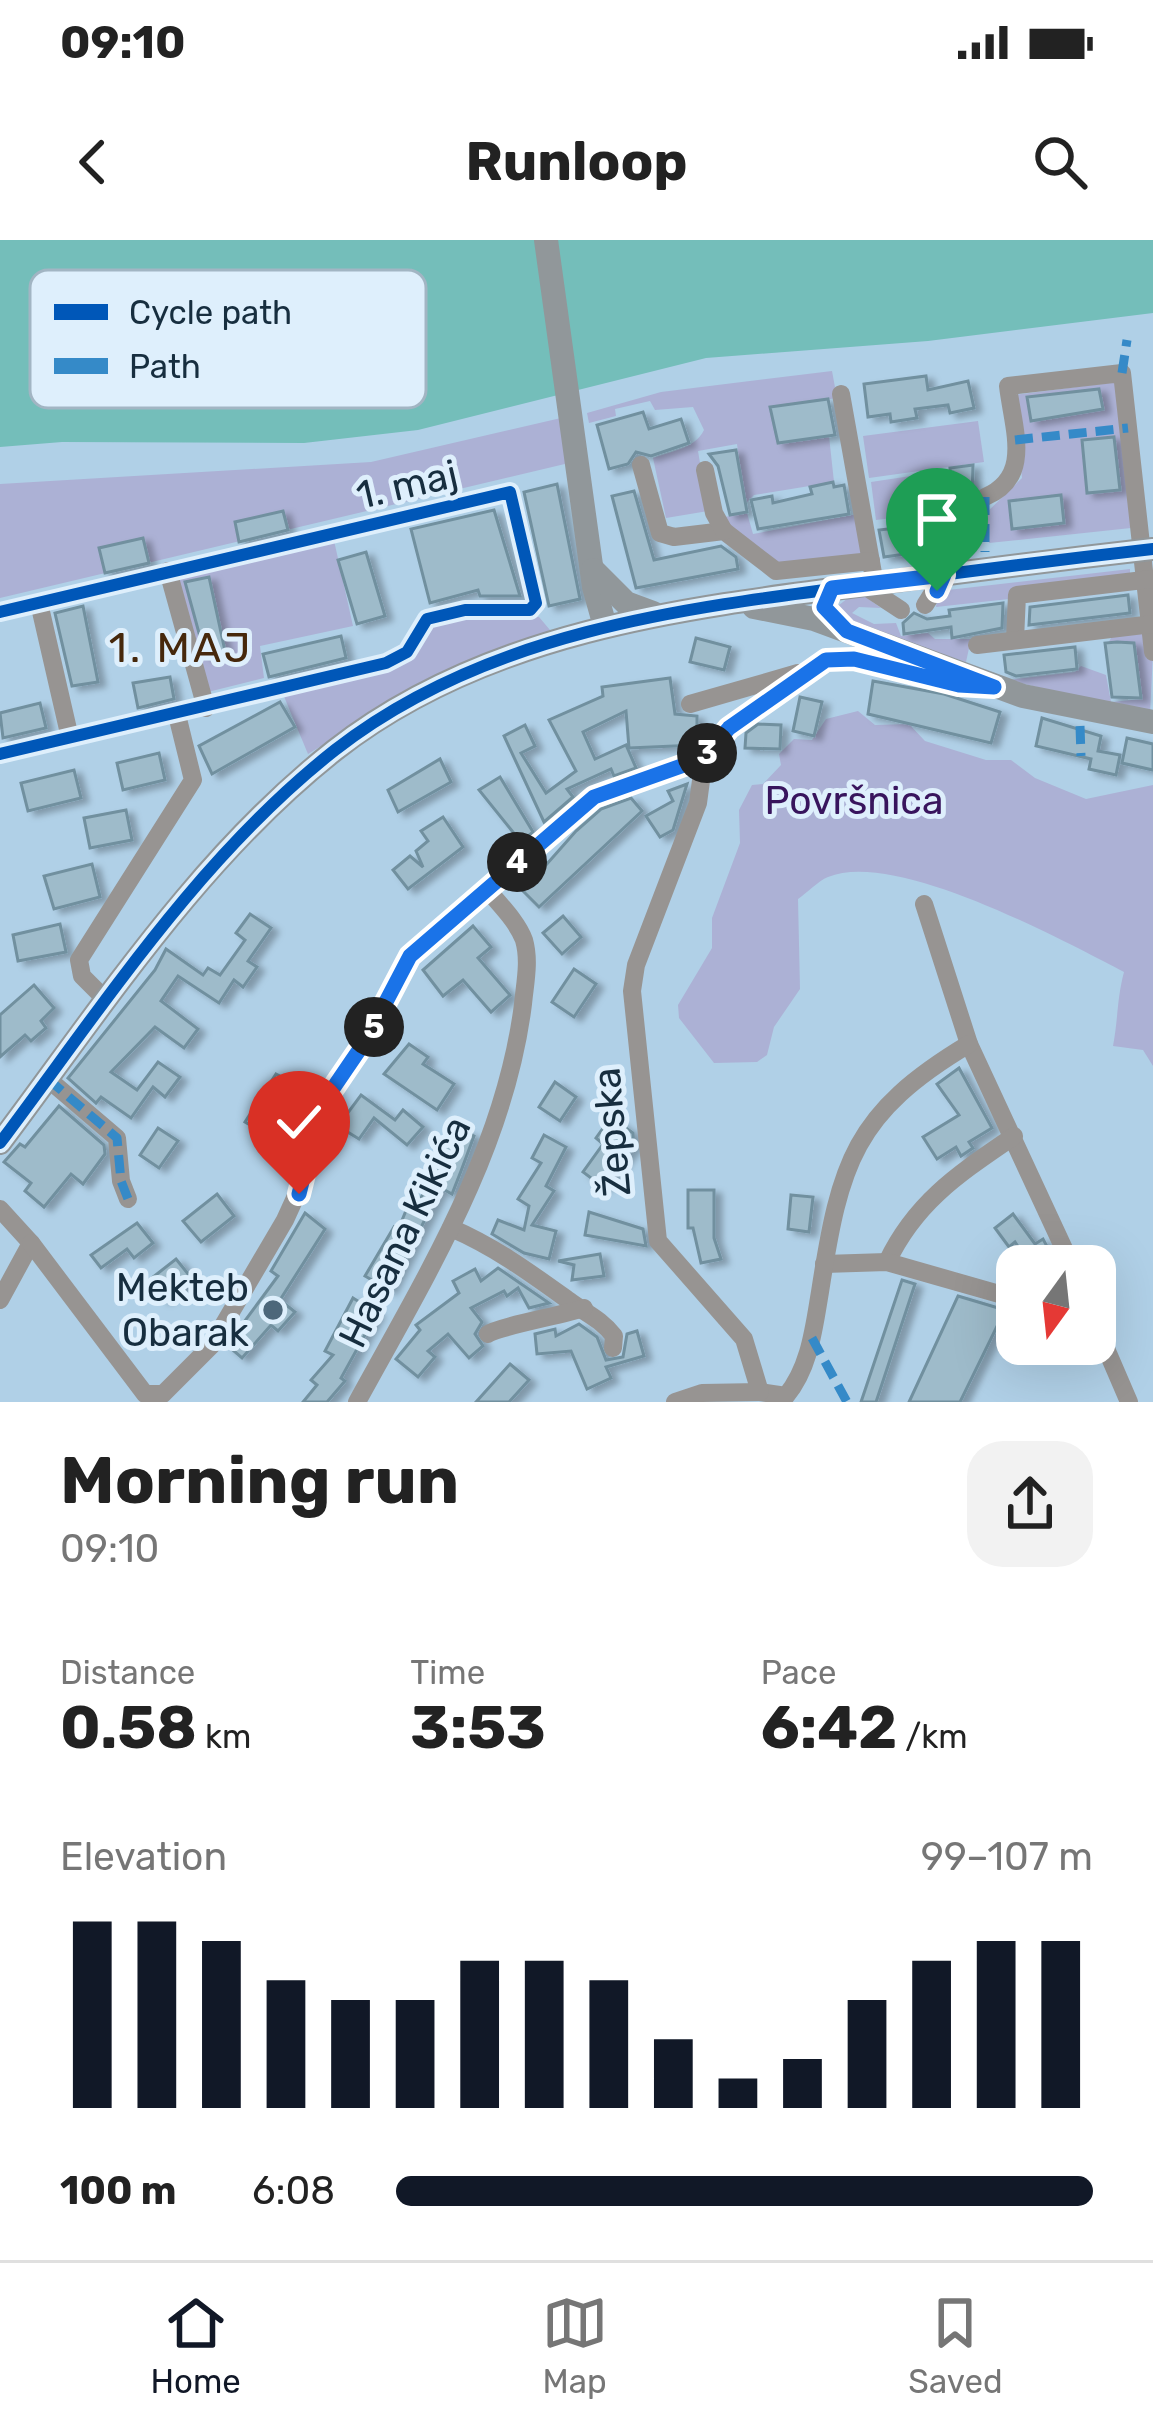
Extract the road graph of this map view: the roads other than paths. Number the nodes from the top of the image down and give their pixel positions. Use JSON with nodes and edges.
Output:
{"nodes":[{"id":1,"x":546,"y":240,"type":"edge"},
{"id":2,"x":841,"y":394,"type":"dead end"},
{"id":3,"x":641,"y":464,"type":"dead end"},
{"id":4,"x":705,"y":470,"type":"dead end"},
{"id":5,"x":985,"y":497,"type":"dead end"},
{"id":6,"x":724,"y":531,"type":"junction"},
{"id":7,"x":1147,"y":550,"type":"edge"},
{"id":8,"x":168,"y":572,"type":"junction"},
{"id":9,"x":944,"y":575,"type":"junction"},
{"id":10,"x":870,"y":576,"type":"junction"},
{"id":11,"x":593,"y":578,"type":"junction"},
{"id":12,"x":1149,"y":580,"type":"edge"},
{"id":13,"x":832,"y":588,"type":"junction"},
{"id":14,"x":39,"y":603,"type":"junction"},
{"id":15,"x":728,"y":603,"type":"junction"},
{"id":16,"x":925,"y":605,"type":"dead end"},
{"id":17,"x":901,"y":610,"type":"dead end"},
{"id":18,"x":0,"y":613,"type":"edge"},
{"id":19,"x":653,"y":613,"type":"junction"},
{"id":20,"x":1151,"y":624,"type":"edge"},
{"id":21,"x":605,"y":626,"type":"junction"},
{"id":22,"x":847,"y":631,"type":"junction"},
{"id":23,"x":567,"y":634,"type":"junction"},
{"id":24,"x":1015,"y":640,"type":"junction"},
{"id":25,"x":977,"y":645,"type":"dead end"},
{"id":26,"x":1153,"y":652,"type":"edge"},
{"id":27,"x":814,"y":668,"type":"junction"},
{"id":28,"x":994,"y":687,"type":"junction"},
{"id":29,"x":689,"y":704,"type":"dead end"},
{"id":30,"x":206,"y":708,"type":"junction"},
{"id":31,"x":177,"y":715,"type":"junction"},
{"id":32,"x":1153,"y":722,"type":"edge"},
{"id":33,"x":70,"y":738,"type":"junction"},
{"id":34,"x":0,"y":754,"type":"edge"},
{"id":35,"x":704,"y":758,"type":"junction"},
{"id":36,"x":485,"y":888,"type":"junction"},
{"id":37,"x":924,"y":904,"type":"dead end"},
{"id":38,"x":107,"y":1001,"type":"junction"},
{"id":39,"x":969,"y":1045,"type":"junction"},
{"id":40,"x":48,"y":1078,"type":"junction"},
{"id":41,"x":1014,"y":1136,"type":"junction"},
{"id":42,"x":0,"y":1143,"type":"edge"},
{"id":43,"x":128,"y":1199,"type":"dead end"},
{"id":44,"x":0,"y":1209,"type":"edge"},
{"id":45,"x":451,"y":1228,"type":"junction"},
{"id":46,"x":31,"y":1243,"type":"junction"},
{"id":47,"x":1063,"y":1245,"type":"edge"},
{"id":48,"x":887,"y":1262,"type":"junction"},
{"id":49,"x":824,"y":1264,"type":"junction"},
{"id":50,"x":996,"y":1293,"type":"edge"},
{"id":51,"x":0,"y":1300,"type":"edge"},
{"id":52,"x":584,"y":1308,"type":"junction"},
{"id":53,"x":488,"y":1334,"type":"dead end"},
{"id":54,"x":613,"y":1348,"type":"dead end"},
{"id":55,"x":1114,"y":1365,"type":"edge"},
{"id":56,"x":760,"y":1392,"type":"junction"},
{"id":57,"x":357,"y":1402,"type":"edge"},
{"id":58,"x":675,"y":1402,"type":"edge"},
{"id":59,"x":1130,"y":1402,"type":"edge"}],
"edges":[{"from":1,"to":11,"type":"main road"},
{"from":2,"to":10,"type":"street"},
{"from":3,"to":6,"type":"street"},
{"from":4,"to":6,"type":"street"},
{"from":5,"to":7,"type":"street"},
{"from":6,"to":10,"type":"street"},
{"from":7,"to":9,"type":"main road"},
{"from":7,"to":12,"type":"street"},
{"from":8,"to":14,"type":"street","name":"1. maj"},
{"from":8,"to":30,"type":"street"},
{"from":8,"to":30,"type":"street","name":"1. maj"},
{"from":9,"to":10,"type":"main road"},
{"from":9,"to":16,"type":"street"},
{"from":10,"to":13,"type":"main road"},
{"from":10,"to":17,"type":"street"},
{"from":11,"to":19,"type":"main road"},
{"from":11,"to":21,"type":"main road"},
{"from":11,"to":23,"type":"main road"},
{"from":12,"to":20,"type":"street"},
{"from":12,"to":24,"type":"street"},
{"from":13,"to":15,"type":"main road"},
{"from":13,"to":22,"type":"main road"},
{"from":14,"to":18,"type":"street","name":"1. maj"},
{"from":14,"to":33,"type":"street"},
{"from":15,"to":19,"type":"main road"},
{"from":15,"to":22,"type":"main road"},
{"from":19,"to":21,"type":"main road"},
{"from":20,"to":24,"type":"street"},
{"from":20,"to":26,"type":"street"},
{"from":21,"to":23,"type":"main road"},
{"from":22,"to":28,"type":"main road"},
{"from":23,"to":38,"type":"main road"},
{"from":24,"to":25,"type":"street"},
{"from":27,"to":28,"type":"street"},
{"from":27,"to":29,"type":"street"},
{"from":27,"to":35,"type":"street"},
{"from":28,"to":32,"type":"main road"},
{"from":30,"to":31,"type":"street","name":"1. maj"},
{"from":31,"to":33,"type":"street","name":"1. maj"},
{"from":31,"to":38,"type":"street"},
{"from":33,"to":34,"type":"street","name":"1. maj"},
{"from":35,"to":36,"type":"street"},
{"from":35,"to":56,"type":"street","name":"Žepska"},
{"from":36,"to":45,"type":"street","name":"Hasana Kikića"},
{"from":36,"to":46,"type":"street"},
{"from":37,"to":39,"type":"street"},
{"from":38,"to":40,"type":"main road"},
{"from":39,"to":41,"type":"street"},
{"from":39,"to":49,"type":"street"},
{"from":40,"to":42,"type":"main road"},
{"from":40,"to":43,"type":"street"},
{"from":41,"to":47,"type":"street"},
{"from":41,"to":48,"type":"street"},
{"from":44,"to":46,"type":"street"},
{"from":45,"to":52,"type":"street"},
{"from":45,"to":57,"type":"street","name":"Hasana Kikića"},
{"from":46,"to":51,"type":"street"},
{"from":48,"to":49,"type":"street"},
{"from":48,"to":50,"type":"street"},
{"from":49,"to":56,"type":"street"},
{"from":52,"to":53,"type":"street"},
{"from":52,"to":54,"type":"street"},
{"from":55,"to":59,"type":"street"},
{"from":56,"to":58,"type":"street"}]}
